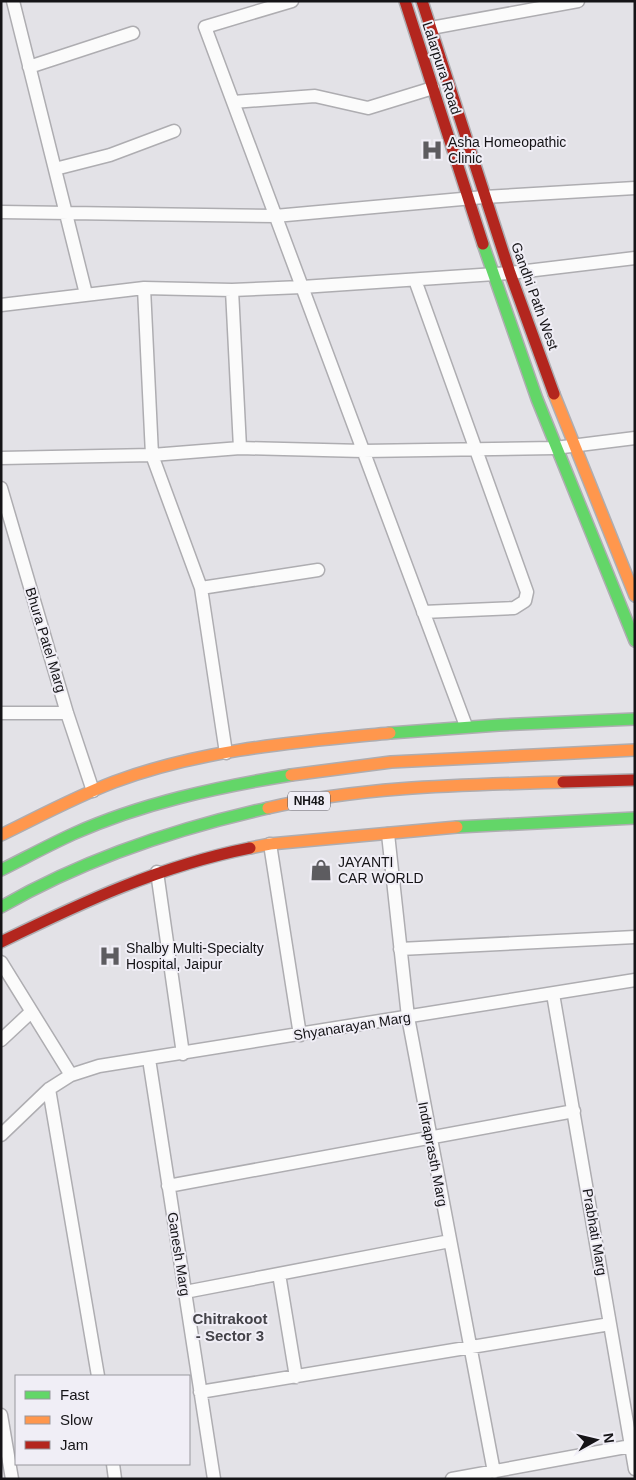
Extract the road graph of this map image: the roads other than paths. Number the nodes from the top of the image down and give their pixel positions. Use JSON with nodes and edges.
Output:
{"nodes":[{"id":1,"x":12,"y":1,"type":"edge"},
{"id":2,"x":292,"y":1,"type":"edge"},
{"id":3,"x":405,"y":1,"type":"edge"},
{"id":4,"x":422,"y":1,"type":"edge"},
{"id":5,"x":578,"y":1,"type":"edge"},
{"id":6,"x":251,"y":7,"type":"edge"},
{"id":7,"x":431,"y":28,"type":"junction"},
{"id":8,"x":133,"y":32,"type":"dead end"},
{"id":9,"x":415,"y":33,"type":"junction"},
{"id":10,"x":29,"y":67,"type":"junction"},
{"id":11,"x":433,"y":88,"type":"junction"},
{"id":12,"x":233,"y":102,"type":"junction"},
{"id":13,"x":174,"y":132,"type":"dead end"},
{"id":14,"x":55,"y":169,"type":"junction"},
{"id":15,"x":635,"y":188,"type":"edge"},
{"id":16,"x":484,"y":198,"type":"junction"},
{"id":17,"x":468,"y":199,"type":"junction"},
{"id":18,"x":1,"y":212,"type":"edge"},
{"id":19,"x":66,"y":214,"type":"junction"},
{"id":20,"x":276,"y":216,"type":"junction"},
{"id":21,"x":635,"y":258,"type":"edge"},
{"id":22,"x":510,"y":272,"type":"junction"},
{"id":23,"x":493,"y":274,"type":"junction"},
{"id":24,"x":415,"y":280,"type":"junction"},
{"id":25,"x":144,"y":288,"type":"junction"},
{"id":26,"x":302,"y":288,"type":"junction"},
{"id":27,"x":232,"y":290,"type":"junction"},
{"id":28,"x":86,"y":294,"type":"junction"},
{"id":29,"x":1,"y":305,"type":"edge"},
{"id":30,"x":635,"y":438,"type":"edge"},
{"id":31,"x":574,"y":446,"type":"junction"},
{"id":32,"x":240,"y":448,"type":"junction"},
{"id":33,"x":555,"y":448,"type":"junction"},
{"id":34,"x":476,"y":449,"type":"junction"},
{"id":35,"x":363,"y":452,"type":"junction"},
{"id":36,"x":152,"y":455,"type":"junction"},
{"id":37,"x":1,"y":458,"type":"edge"},
{"id":38,"x":1,"y":488,"type":"edge"},
{"id":39,"x":318,"y":570,"type":"dead end"},
{"id":40,"x":201,"y":588,"type":"junction"},
{"id":41,"x":635,"y":596,"type":"edge"},
{"id":42,"x":423,"y":612,"type":"junction"},
{"id":43,"x":635,"y":641,"type":"edge"},
{"id":44,"x":1,"y":713,"type":"edge"},
{"id":45,"x":67,"y":713,"type":"junction"},
{"id":46,"x":635,"y":719,"type":"edge"},
{"id":47,"x":466,"y":726,"type":"junction"},
{"id":48,"x":635,"y":750,"type":"edge"},
{"id":49,"x":226,"y":752,"type":"junction"},
{"id":50,"x":635,"y":780,"type":"edge"},
{"id":51,"x":93,"y":791,"type":"junction"},
{"id":52,"x":635,"y":818,"type":"edge"},
{"id":53,"x":388,"y":834,"type":"junction"},
{"id":54,"x":1,"y":836,"type":"edge"},
{"id":55,"x":270,"y":844,"type":"junction"},
{"id":56,"x":1,"y":870,"type":"edge"},
{"id":57,"x":157,"y":872,"type":"junction"},
{"id":58,"x":1,"y":907,"type":"edge"},
{"id":59,"x":635,"y":937,"type":"edge"},
{"id":60,"x":1,"y":942,"type":"edge"},
{"id":61,"x":400,"y":949,"type":"junction"},
{"id":62,"x":1,"y":962,"type":"edge"},
{"id":63,"x":635,"y":980,"type":"edge"},
{"id":64,"x":553,"y":994,"type":"junction"},
{"id":65,"x":31,"y":1012,"type":"junction"},
{"id":66,"x":408,"y":1017,"type":"junction"},
{"id":67,"x":300,"y":1035,"type":"junction"},
{"id":68,"x":1,"y":1040,"type":"edge"},
{"id":69,"x":183,"y":1054,"type":"junction"},
{"id":70,"x":150,"y":1059,"type":"junction"},
{"id":71,"x":71,"y":1075,"type":"junction"},
{"id":72,"x":49,"y":1089,"type":"junction"},
{"id":73,"x":574,"y":1111,"type":"junction"},
{"id":74,"x":1,"y":1135,"type":"edge"},
{"id":75,"x":430,"y":1138,"type":"junction"},
{"id":76,"x":168,"y":1186,"type":"junction"},
{"id":77,"x":450,"y":1241,"type":"junction"},
{"id":78,"x":279,"y":1274,"type":"junction"},
{"id":79,"x":185,"y":1292,"type":"junction"},
{"id":80,"x":610,"y":1324,"type":"junction"},
{"id":81,"x":470,"y":1349,"type":"junction"},
{"id":82,"x":98,"y":1375,"type":"edge"},
{"id":83,"x":296,"y":1377,"type":"junction"},
{"id":84,"x":200,"y":1392,"type":"junction"},
{"id":85,"x":1,"y":1415,"type":"edge"},
{"id":86,"x":632,"y":1446,"type":"junction"},
{"id":87,"x":113,"y":1465,"type":"edge"},
{"id":88,"x":635,"y":1469,"type":"edge"},
{"id":89,"x":494,"y":1472,"type":"junction"},
{"id":90,"x":12,"y":1479,"type":"edge"},
{"id":91,"x":115,"y":1479,"type":"edge"},
{"id":92,"x":214,"y":1479,"type":"edge"},
{"id":93,"x":452,"y":1479,"type":"edge"}],
"edges":[{"from":1,"to":10,"type":"street"},
{"from":2,"to":6,"type":"street"},
{"from":3,"to":9,"type":"main road","name":"Lalarpura Road"},
{"from":4,"to":7,"type":"main road","name":"Gandhi Path West"},
{"from":5,"to":7,"type":"street"},
{"from":6,"to":12,"type":"street"},
{"from":7,"to":9,"type":"main road"},
{"from":7,"to":16,"type":"main road","name":"Gandhi Path West"},
{"from":8,"to":10,"type":"street"},
{"from":9,"to":11,"type":"main road","name":"Lalarpura Road"},
{"from":10,"to":14,"type":"street"},
{"from":11,"to":12,"type":"street"},
{"from":11,"to":17,"type":"main road","name":"Lalarpura Road"},
{"from":12,"to":20,"type":"street"},
{"from":13,"to":14,"type":"street"},
{"from":14,"to":19,"type":"street"},
{"from":15,"to":16,"type":"street"},
{"from":16,"to":17,"type":"street"},
{"from":16,"to":22,"type":"main road","name":"Gandhi Path West"},
{"from":17,"to":20,"type":"street"},
{"from":17,"to":23,"type":"main road","name":"Lalarpura Road"},
{"from":18,"to":19,"type":"street"},
{"from":19,"to":20,"type":"street"},
{"from":19,"to":28,"type":"street"},
{"from":20,"to":26,"type":"street"},
{"from":21,"to":22,"type":"street"},
{"from":22,"to":23,"type":"street"},
{"from":22,"to":31,"type":"main road","name":"Gandhi Path West"},
{"from":23,"to":24,"type":"street"},
{"from":23,"to":33,"type":"main road","name":"Lalarpura Road"},
{"from":24,"to":26,"type":"street"},
{"from":24,"to":34,"type":"street"},
{"from":25,"to":27,"type":"street"},
{"from":25,"to":28,"type":"street"},
{"from":25,"to":36,"type":"street"},
{"from":26,"to":27,"type":"street"},
{"from":26,"to":35,"type":"street"},
{"from":27,"to":32,"type":"street"},
{"from":28,"to":29,"type":"street"},
{"from":30,"to":31,"type":"street"},
{"from":31,"to":33,"type":"street"},
{"from":31,"to":41,"type":"main road","name":"Gandhi Path West"},
{"from":32,"to":35,"type":"street"},
{"from":32,"to":36,"type":"street"},
{"from":33,"to":34,"type":"street"},
{"from":33,"to":43,"type":"main road","name":"Lalarpura Road"},
{"from":34,"to":35,"type":"street"},
{"from":34,"to":42,"type":"street"},
{"from":35,"to":42,"type":"street"},
{"from":36,"to":37,"type":"street"},
{"from":36,"to":40,"type":"street"},
{"from":38,"to":45,"type":"street","name":"Bhura Patel Marg"},
{"from":39,"to":40,"type":"street"},
{"from":40,"to":49,"type":"street"},
{"from":42,"to":47,"type":"street"},
{"from":44,"to":45,"type":"street"},
{"from":45,"to":51,"type":"street","name":"Bhura Patel Marg"},
{"from":46,"to":47,"type":"main road"},
{"from":47,"to":49,"type":"main road"},
{"from":48,"to":56,"type":"main road","number":"NH48"},
{"from":49,"to":51,"type":"main road"},
{"from":50,"to":58,"type":"main road","number":"NH48"},
{"from":51,"to":54,"type":"main road"},
{"from":52,"to":53,"type":"main road"},
{"from":53,"to":55,"type":"main road"},
{"from":53,"to":61,"type":"street","name":"Indraprasth Marg"},
{"from":55,"to":57,"type":"main road"},
{"from":55,"to":67,"type":"street"},
{"from":57,"to":60,"type":"main road"},
{"from":57,"to":69,"type":"street"},
{"from":59,"to":61,"type":"street"},
{"from":61,"to":66,"type":"street","name":"Indraprasth Marg"},
{"from":62,"to":65,"type":"street"},
{"from":63,"to":64,"type":"street","name":"Shyanarayan Marg"},
{"from":64,"to":66,"type":"street","name":"Shyanarayan Marg"},
{"from":64,"to":73,"type":"street","name":"Prabhati Marg"},
{"from":65,"to":68,"type":"street"},
{"from":65,"to":71,"type":"street"},
{"from":66,"to":67,"type":"street","name":"Shyanarayan Marg"},
{"from":66,"to":75,"type":"street","name":"Indraprasth Marg"},
{"from":67,"to":69,"type":"street","name":"Shyanarayan Marg"},
{"from":69,"to":70,"type":"street","name":"Shyanarayan Marg"},
{"from":70,"to":71,"type":"street","name":"Shyanarayan Marg"},
{"from":70,"to":76,"type":"street","name":"Ganesh Marg"},
{"from":71,"to":72,"type":"street","name":"Shyanarayan Marg"},
{"from":72,"to":74,"type":"street","name":"Shyanarayan Marg"},
{"from":72,"to":82,"type":"street"},
{"from":73,"to":75,"type":"street"},
{"from":73,"to":80,"type":"street","name":"Prabhati Marg"},
{"from":75,"to":76,"type":"street"},
{"from":75,"to":77,"type":"street","name":"Indraprasth Marg"},
{"from":76,"to":79,"type":"street","name":"Ganesh Marg"},
{"from":77,"to":78,"type":"street"},
{"from":77,"to":81,"type":"street","name":"Indraprasth Marg"},
{"from":78,"to":79,"type":"street"},
{"from":78,"to":83,"type":"street"},
{"from":79,"to":84,"type":"street","name":"Ganesh Marg"},
{"from":80,"to":81,"type":"street"},
{"from":80,"to":86,"type":"street","name":"Prabhati Marg"},
{"from":81,"to":83,"type":"street"},
{"from":81,"to":89,"type":"street","name":"Indraprasth Marg"},
{"from":83,"to":84,"type":"street"},
{"from":84,"to":92,"type":"street","name":"Ganesh Marg"},
{"from":85,"to":90,"type":"street"},
{"from":86,"to":88,"type":"street","name":"Prabhati Marg"},
{"from":86,"to":89,"type":"street"},
{"from":87,"to":91,"type":"street"},
{"from":89,"to":93,"type":"street"}]}
